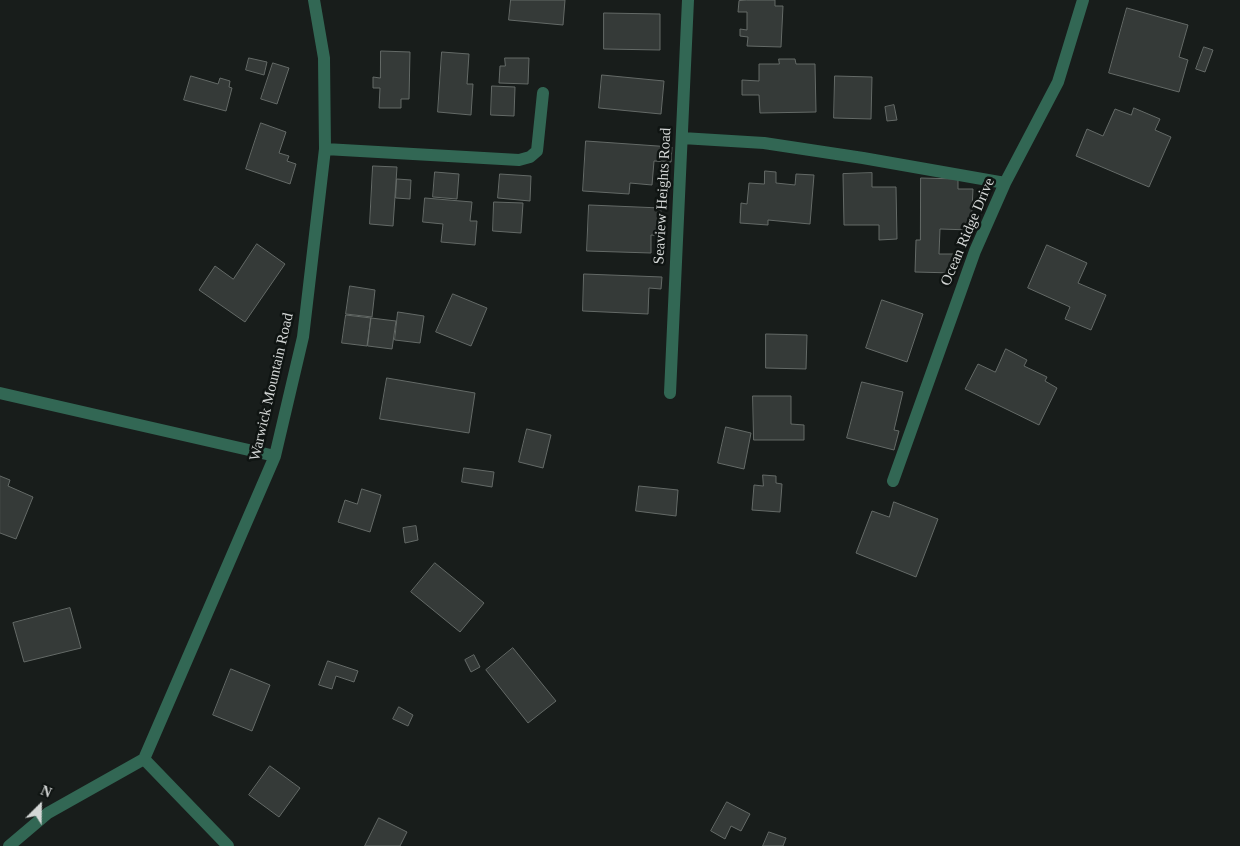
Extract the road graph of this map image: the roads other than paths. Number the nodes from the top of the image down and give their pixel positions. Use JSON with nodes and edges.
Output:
{"nodes":[{"id":1,"x":314,"y":0,"type":"edge"},
{"id":2,"x":688,"y":0,"type":"edge"},
{"id":3,"x":1083,"y":0,"type":"edge"},
{"id":4,"x":543,"y":93,"type":"dead end"},
{"id":5,"x":682,"y":138,"type":"junction"},
{"id":6,"x":325,"y":148,"type":"junction"},
{"id":7,"x":1005,"y":183,"type":"junction"},
{"id":8,"x":0,"y":393,"type":"edge"},
{"id":9,"x":670,"y":393,"type":"dead end"},
{"id":10,"x":275,"y":456,"type":"junction"},
{"id":11,"x":892,"y":481,"type":"dead end"},
{"id":12,"x":144,"y":759,"type":"junction"},
{"id":13,"x":9,"y":846,"type":"edge"},
{"id":14,"x":228,"y":846,"type":"edge"}],
"edges":[{"from":1,"to":6,"type":"street","name":"Warwick Mountain Road"},
{"from":2,"to":5,"type":"street","name":"Seaview Heights Road"},
{"from":3,"to":7,"type":"street","name":"Ocean Ridge Drive"},
{"from":4,"to":6,"type":"street"},
{"from":5,"to":7,"type":"street"},
{"from":5,"to":9,"type":"street","name":"Seaview Heights Road"},
{"from":6,"to":10,"type":"street","name":"Warwick Mountain Road"},
{"from":7,"to":11,"type":"street","name":"Ocean Ridge Drive"},
{"from":8,"to":10,"type":"street"},
{"from":10,"to":12,"type":"street","name":"Warwick Mountain Road"},
{"from":12,"to":13,"type":"street"},
{"from":12,"to":14,"type":"street"}]}
